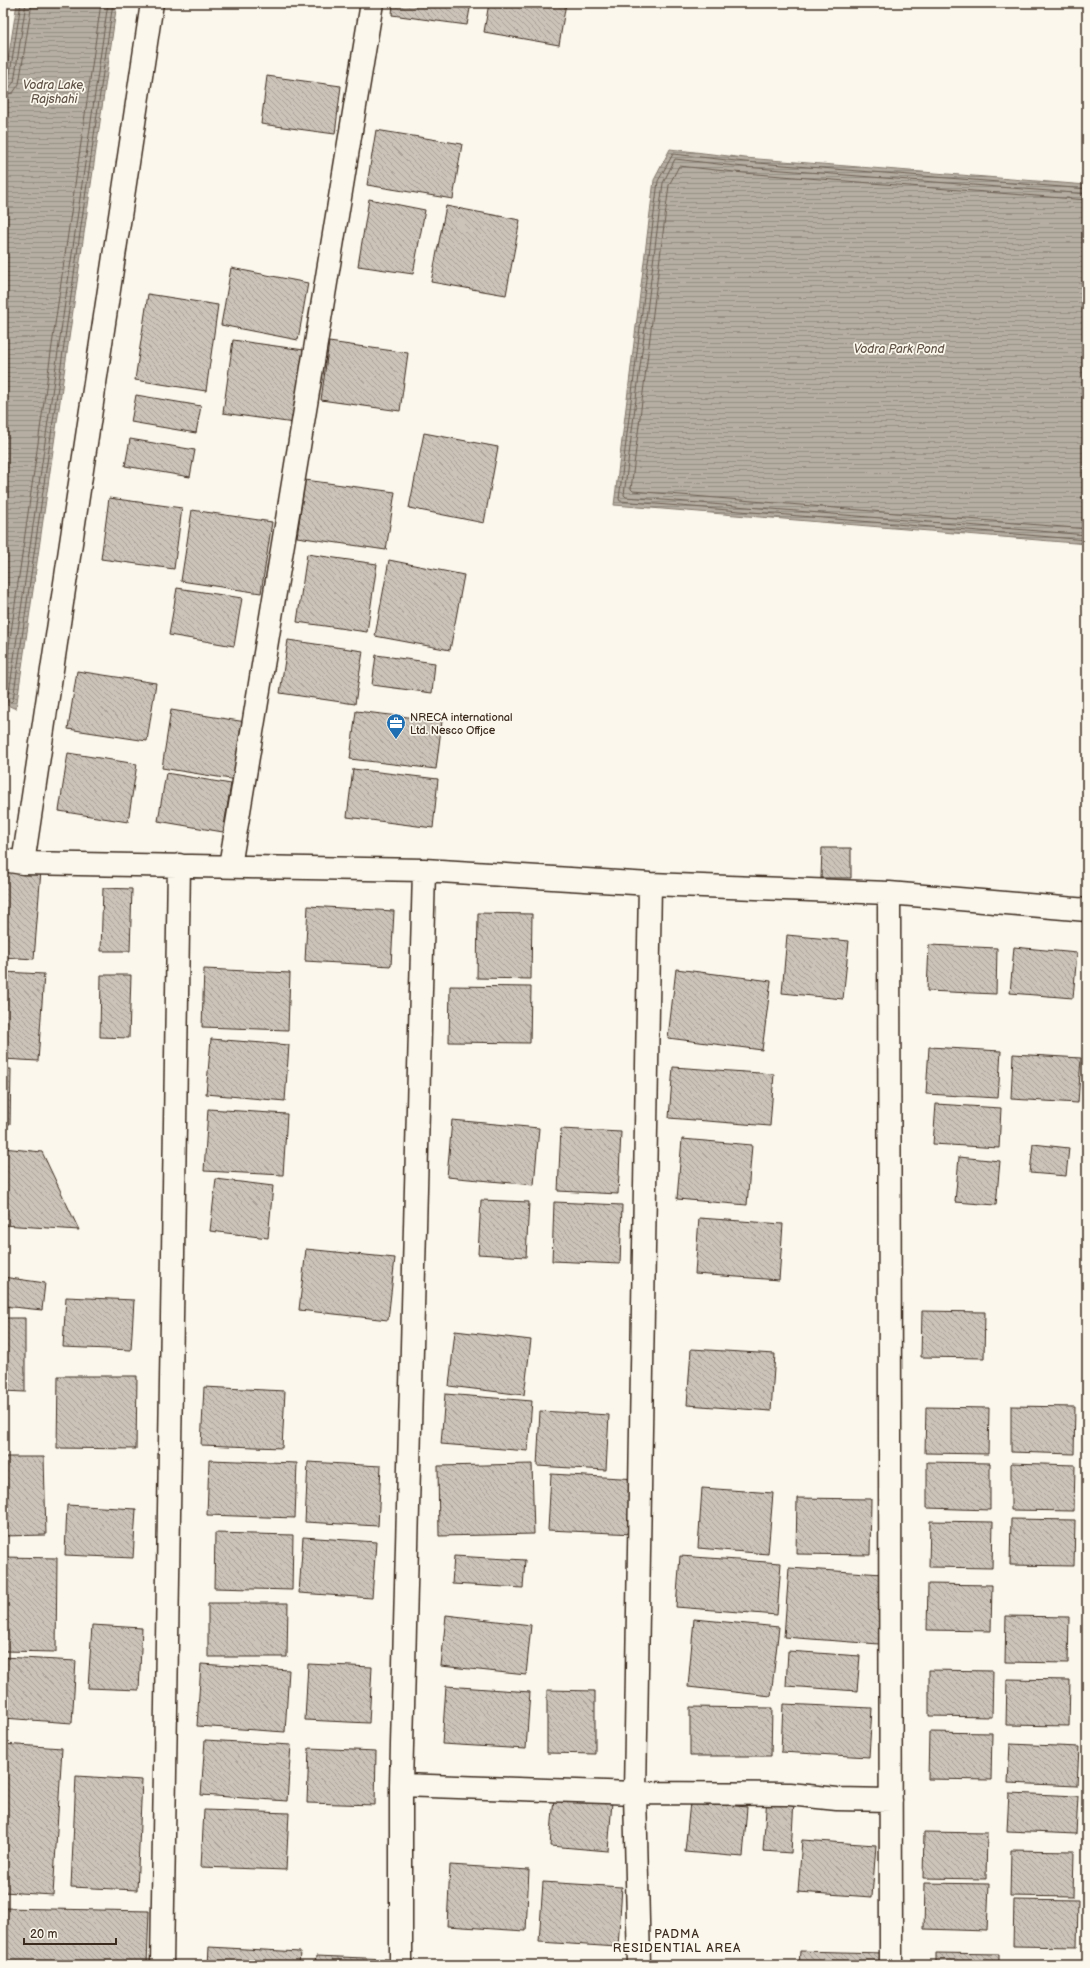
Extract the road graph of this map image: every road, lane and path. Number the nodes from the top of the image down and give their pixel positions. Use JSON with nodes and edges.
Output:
{"nodes":[{"id":1,"x":152,"y":3,"type":"edge"},
{"id":2,"x":372,"y":3,"type":"edge"},
{"id":3,"x":13,"y":861,"type":"edge"},
{"id":4,"x":178,"y":865,"type":"junction"},
{"id":5,"x":230,"y":866,"type":"junction"},
{"id":6,"x":424,"y":870,"type":"junction"},
{"id":7,"x":650,"y":884,"type":"junction"},
{"id":8,"x":889,"y":893,"type":"junction"},
{"id":9,"x":1087,"y":910,"type":"edge"},
{"id":10,"x":401,"y":1785,"type":"junction"},
{"id":11,"x":635,"y":1793,"type":"junction"},
{"id":12,"x":891,"y":1800,"type":"junction"},
{"id":13,"x":162,"y":1965,"type":"edge"},
{"id":14,"x":401,"y":1965,"type":"edge"},
{"id":15,"x":638,"y":1965,"type":"edge"},
{"id":16,"x":891,"y":1965,"type":"edge"}],
"edges":[{"from":1,"to":3,"type":"street"},
{"from":2,"to":5,"type":"street"},
{"from":3,"to":4,"type":"street"},
{"from":4,"to":5,"type":"street"},
{"from":4,"to":13,"type":"street"},
{"from":5,"to":6,"type":"street"},
{"from":6,"to":7,"type":"street"},
{"from":6,"to":10,"type":"street"},
{"from":7,"to":8,"type":"street"},
{"from":7,"to":11,"type":"street"},
{"from":8,"to":9,"type":"street"},
{"from":8,"to":12,"type":"street"},
{"from":10,"to":11,"type":"street"},
{"from":10,"to":14,"type":"street"},
{"from":11,"to":12,"type":"street"},
{"from":11,"to":15,"type":"street"},
{"from":12,"to":16,"type":"street"}]}
